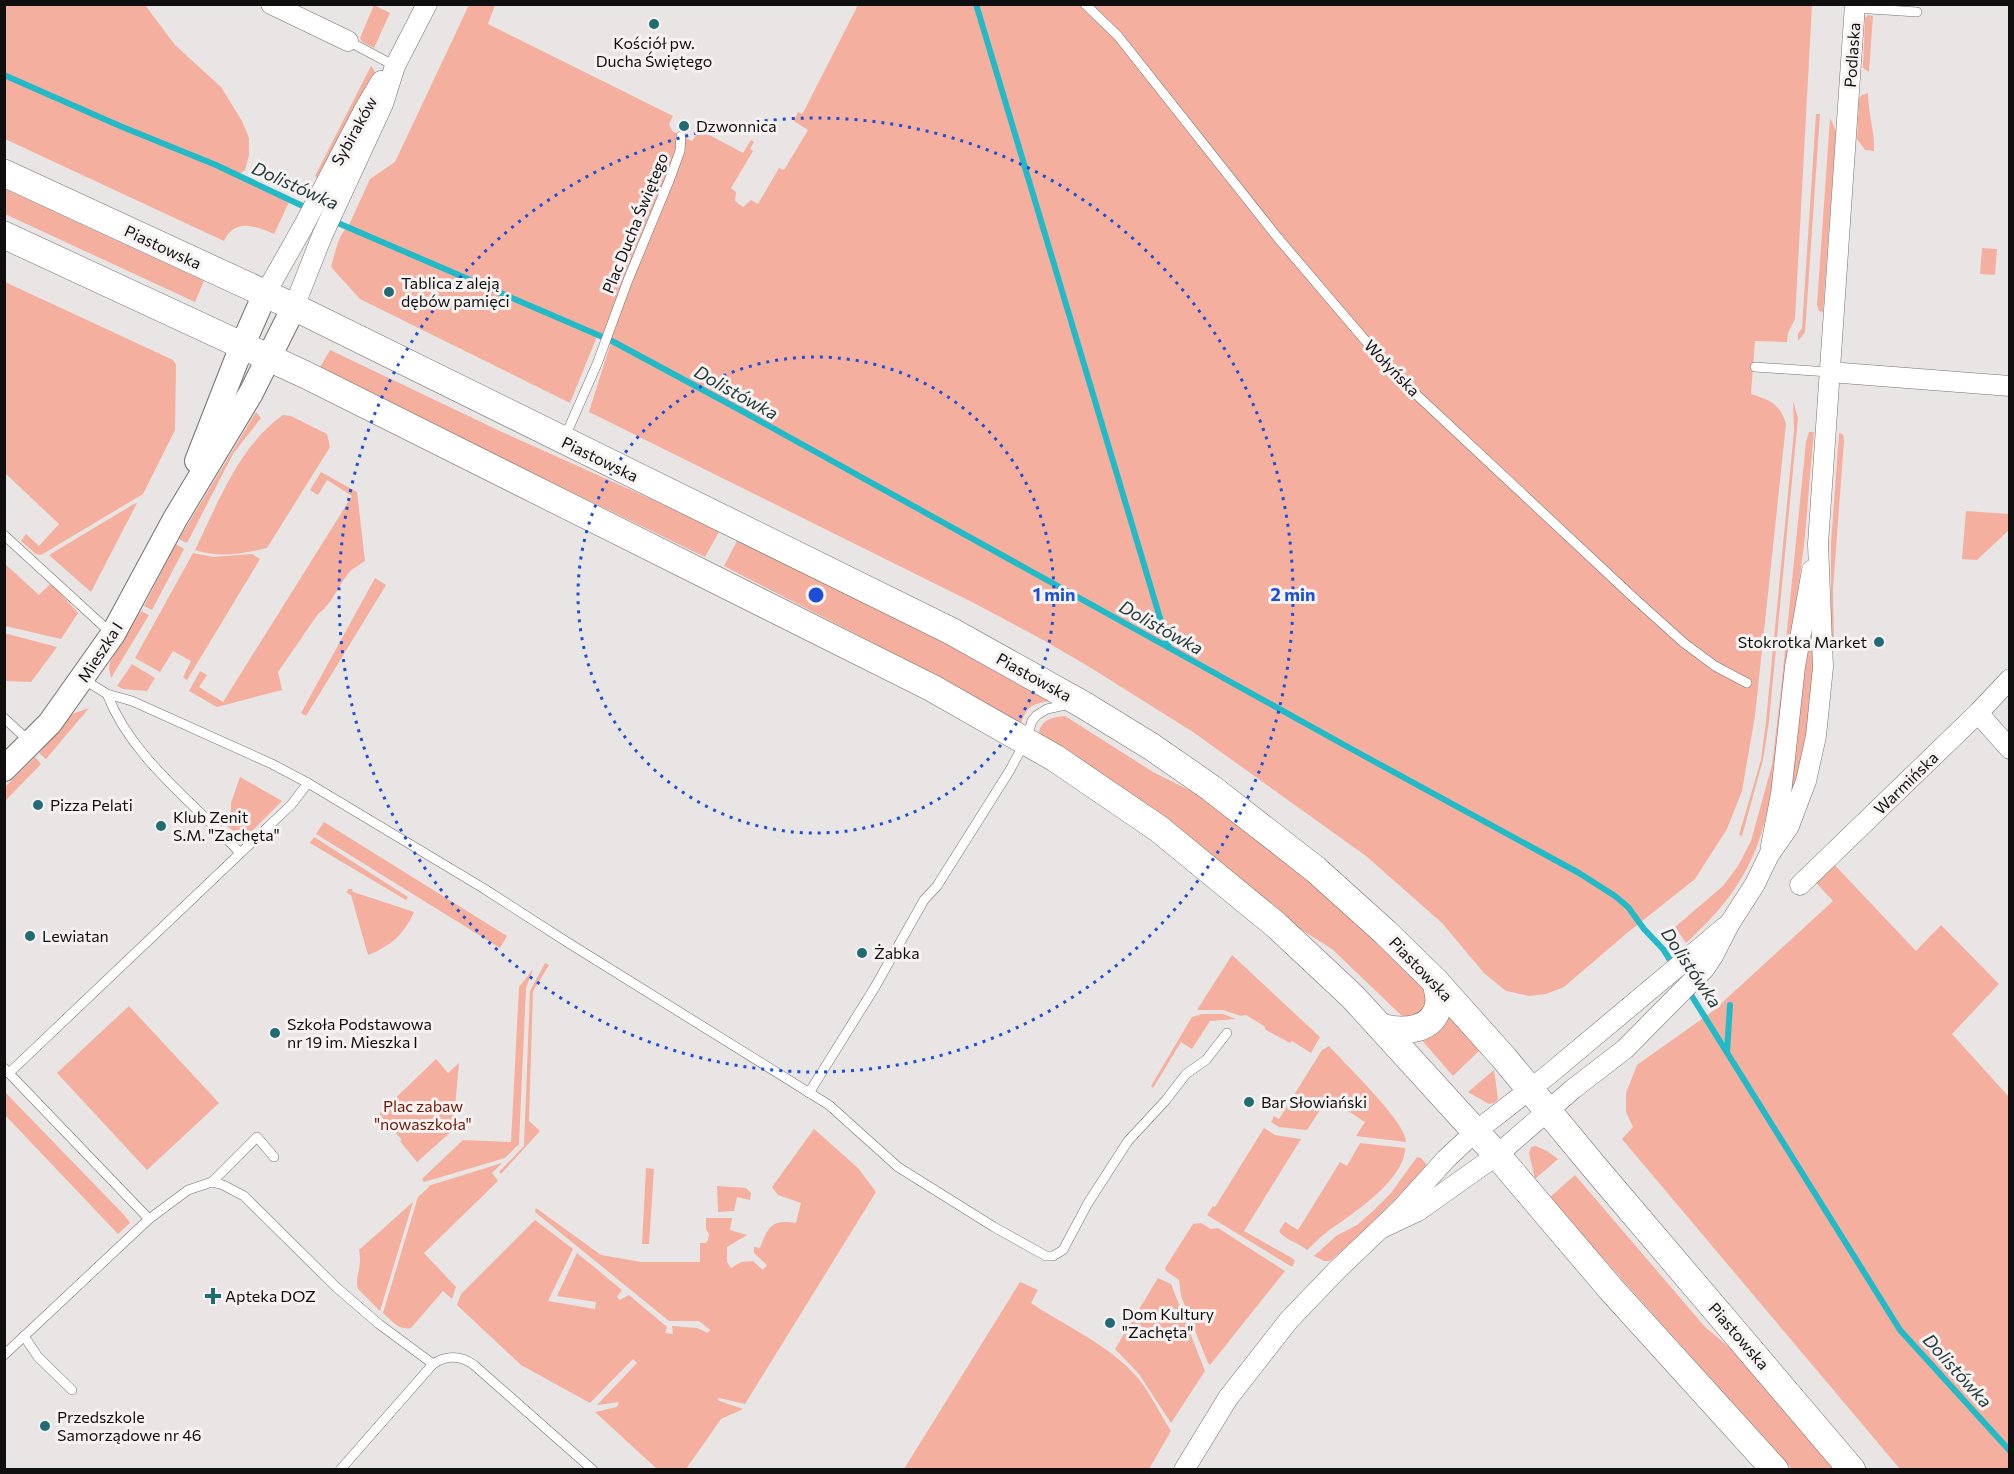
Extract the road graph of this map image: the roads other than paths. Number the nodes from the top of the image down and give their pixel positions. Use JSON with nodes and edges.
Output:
{"nodes":[{"id":1,"x":271,"y":4,"type":"edge"},
{"id":2,"x":427,"y":4,"type":"edge"},
{"id":3,"x":1085,"y":4,"type":"edge"},
{"id":4,"x":1855,"y":6,"type":"edge"},
{"id":5,"x":1917,"y":12,"type":"dead end"},
{"id":6,"x":348,"y":41,"type":"joint"},
{"id":7,"x":395,"y":66,"type":"junction"},
{"id":8,"x":681,"y":136,"type":"dead end"},
{"id":9,"x":4,"y":173,"type":"edge"},
{"id":10,"x":331,"y":193,"type":"junction"},
{"id":11,"x":4,"y":235,"type":"edge"},
{"id":12,"x":265,"y":294,"type":"junction"},
{"id":13,"x":294,"y":307,"type":"junction"},
{"id":14,"x":242,"y":345,"type":"junction"},
{"id":15,"x":269,"y":359,"type":"junction"},
{"id":16,"x":1755,"y":367,"type":"dead end"},
{"id":17,"x":1829,"y":372,"type":"junction"},
{"id":18,"x":2010,"y":386,"type":"edge"},
{"id":19,"x":563,"y":441,"type":"junction"},
{"id":20,"x":175,"y":519,"type":"junction"},
{"id":21,"x":4,"y":535,"type":"edge"},
{"id":22,"x":1818,"y":544,"type":"junction"},
{"id":23,"x":113,"y":634,"type":"junction"},
{"id":24,"x":83,"y":679,"type":"junction"},
{"id":25,"x":2010,"y":679,"type":"edge"},
{"id":26,"x":1747,"y":683,"type":"dead end"},
{"id":27,"x":107,"y":694,"type":"junction"},
{"id":28,"x":1082,"y":704,"type":"junction"},
{"id":29,"x":1978,"y":713,"type":"junction"},
{"id":30,"x":4,"y":718,"type":"edge"},
{"id":31,"x":1026,"y":740,"type":"junction"},
{"id":32,"x":31,"y":744,"type":"junction"},
{"id":33,"x":2010,"y":749,"type":"edge"},
{"id":34,"x":4,"y":770,"type":"edge"},
{"id":35,"x":308,"y":783,"type":"junction"},
{"id":36,"x":240,"y":853,"type":"junction"},
{"id":37,"x":1769,"y":855,"type":"junction"},
{"id":38,"x":1800,"y":885,"type":"dead end"},
{"id":39,"x":1730,"y":923,"type":"junction"},
{"id":40,"x":1436,"y":982,"type":"junction"},
{"id":41,"x":1381,"y":1027,"type":"junction"},
{"id":42,"x":1227,"y":1033,"type":"dead end"},
{"id":43,"x":7,"y":1071,"type":"edge"},
{"id":44,"x":1529,"y":1089,"type":"junction"},
{"id":45,"x":810,"y":1093,"type":"junction"},
{"id":46,"x":1548,"y":1112,"type":"junction"},
{"id":47,"x":1475,"y":1132,"type":"junction"},
{"id":48,"x":1497,"y":1155,"type":"junction"},
{"id":49,"x":274,"y":1157,"type":"dead end"},
{"id":50,"x":212,"y":1182,"type":"junction"},
{"id":51,"x":149,"y":1219,"type":"junction"},
{"id":52,"x":1382,"y":1228,"type":"junction"},
{"id":53,"x":24,"y":1336,"type":"junction"},
{"id":54,"x":4,"y":1355,"type":"edge"},
{"id":55,"x":433,"y":1364,"type":"junction"},
{"id":56,"x":72,"y":1390,"type":"dead end"},
{"id":57,"x":340,"y":1470,"type":"edge"},
{"id":58,"x":593,"y":1470,"type":"edge"},
{"id":59,"x":1184,"y":1470,"type":"edge"},
{"id":60,"x":1775,"y":1470,"type":"edge"},
{"id":61,"x":1852,"y":1470,"type":"edge"}],
"edges":[{"from":1,"to":6,"type":"street"},
{"from":2,"to":7,"type":"street","name":"Sybiraków"},
{"from":3,"to":26,"type":"lane","name":"Wołyńska"},
{"from":4,"to":5,"type":"lane"},
{"from":4,"to":17,"type":"street","name":"Podlaska"},
{"from":6,"to":7,"type":"lane"},
{"from":7,"to":10,"type":"street","name":"Sybiraków"},
{"from":8,"to":19,"type":"lane","name":"Plac Ducha Świętego"},
{"from":9,"to":12,"type":"main road","name":"Piastowska"},
{"from":10,"to":12,"type":"street","name":"Sybiraków"},
{"from":10,"to":13,"type":"street","name":"Sybiraków"},
{"from":11,"to":14,"type":"main road"},
{"from":12,"to":13,"type":"main road","name":"Piastowska"},
{"from":12,"to":14,"type":"street","name":"Mieszka I"},
{"from":13,"to":15,"type":"street","name":"Mieszka I"},
{"from":13,"to":19,"type":"main road","name":"Piastowska"},
{"from":14,"to":15,"type":"main road"},
{"from":14,"to":20,"type":"street","name":"Mieszka I"},
{"from":15,"to":20,"type":"street","name":"Mieszka I"},
{"from":15,"to":31,"type":"main road"},
{"from":16,"to":17,"type":"lane"},
{"from":17,"to":18,"type":"street"},
{"from":17,"to":22,"type":"street","name":"Podlaska"},
{"from":19,"to":28,"type":"main road","name":"Piastowska"},
{"from":20,"to":23,"type":"street","name":"Mieszka I"},
{"from":21,"to":23,"type":"lane"},
{"from":22,"to":37,"type":"street"},
{"from":22,"to":37,"type":"street"},
{"from":23,"to":24,"type":"street","name":"Mieszka I"},
{"from":24,"to":27,"type":"lane"},
{"from":24,"to":32,"type":"street","name":"Mieszka I"},
{"from":25,"to":29,"type":"street","name":"Warmińska"},
{"from":27,"to":35,"type":"lane"},
{"from":27,"to":36,"type":"lane"},
{"from":28,"to":31,"type":"lane"},
{"from":28,"to":40,"type":"main road","name":"Piastowska"},
{"from":29,"to":33,"type":"street"},
{"from":29,"to":38,"type":"street","name":"Warmińska"},
{"from":30,"to":32,"type":"lane"},
{"from":31,"to":41,"type":"main road"},
{"from":31,"to":45,"type":"lane"},
{"from":32,"to":34,"type":"street","name":"Mieszka I"},
{"from":35,"to":36,"type":"lane"},
{"from":35,"to":45,"type":"lane"},
{"from":36,"to":43,"type":"lane"},
{"from":37,"to":39,"type":"street"},
{"from":39,"to":44,"type":"street"},
{"from":39,"to":46,"type":"street"},
{"from":40,"to":41,"type":"main road"},
{"from":40,"to":44,"type":"main road","name":"Piastowska"},
{"from":41,"to":47,"type":"main road"},
{"from":42,"to":45,"type":"lane"},
{"from":43,"to":51,"type":"lane"},
{"from":44,"to":46,"type":"main road","name":"Piastowska"},
{"from":44,"to":47,"type":"street"},
{"from":46,"to":48,"type":"street"},
{"from":46,"to":61,"type":"main road","name":"Piastowska"},
{"from":47,"to":48,"type":"main road"},
{"from":47,"to":52,"type":"street"},
{"from":48,"to":52,"type":"street"},
{"from":48,"to":60,"type":"main road"},
{"from":49,"to":50,"type":"lane"},
{"from":50,"to":51,"type":"lane"},
{"from":50,"to":55,"type":"lane"},
{"from":51,"to":53,"type":"lane"},
{"from":52,"to":59,"type":"street"},
{"from":53,"to":54,"type":"lane"},
{"from":53,"to":56,"type":"lane"},
{"from":55,"to":57,"type":"lane"},
{"from":55,"to":58,"type":"lane"}]}
